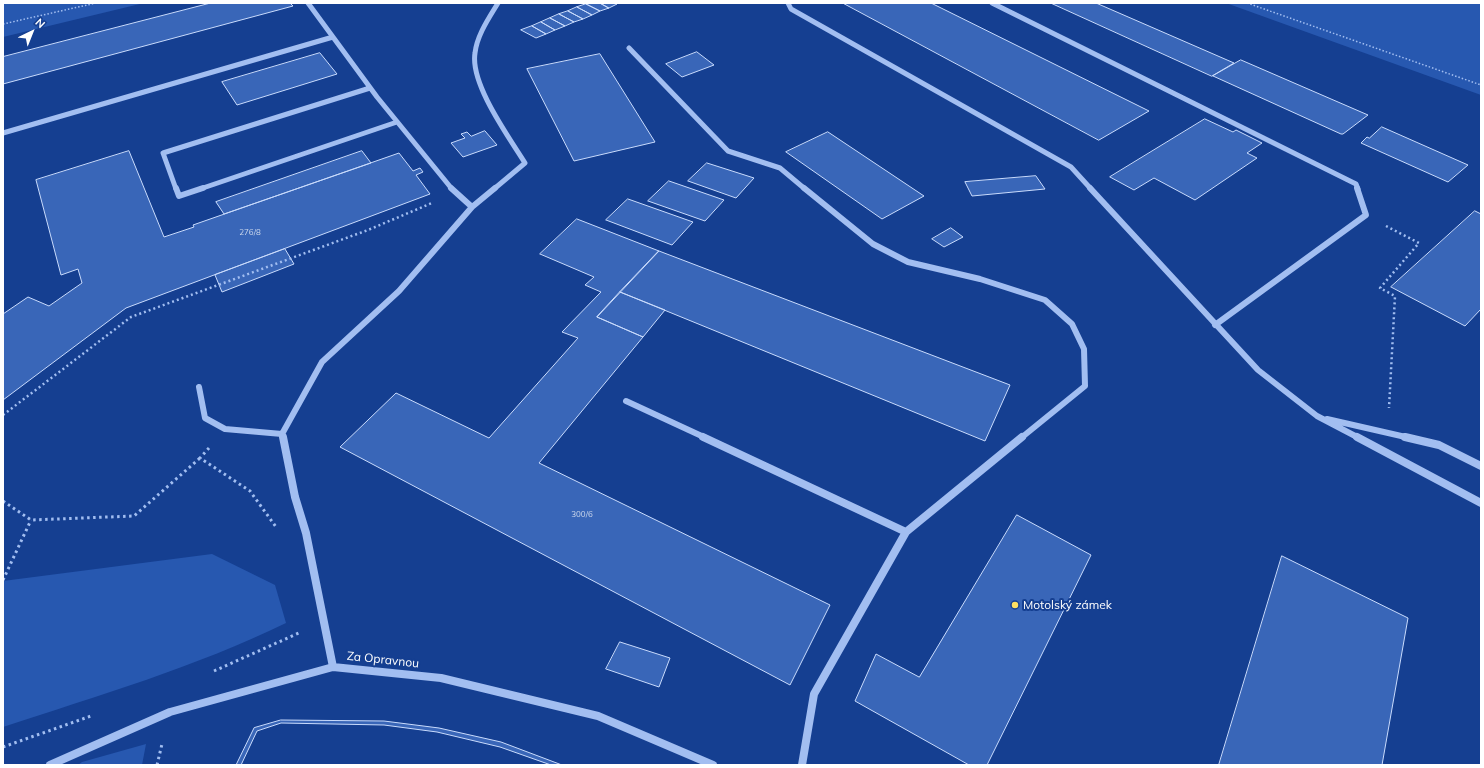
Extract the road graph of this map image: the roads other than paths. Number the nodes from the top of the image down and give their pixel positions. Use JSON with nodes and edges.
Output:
{"nodes":[{"id":1,"x":308,"y":3,"type":"edge"},
{"id":2,"x":498,"y":3,"type":"edge"},
{"id":3,"x":788,"y":3,"type":"edge"},
{"id":4,"x":992,"y":3,"type":"edge"},
{"id":5,"x":332,"y":37,"type":"junction"},
{"id":6,"x":629,"y":48,"type":"dead end"},
{"id":7,"x":370,"y":88,"type":"junction"},
{"id":8,"x":397,"y":122,"type":"junction"},
{"id":9,"x":3,"y":133,"type":"edge"},
{"id":10,"x":472,"y":207,"type":"junction"},
{"id":11,"x":1215,"y":326,"type":"junction"},
{"id":12,"x":199,"y":387,"type":"dead end"},
{"id":13,"x":626,"y":401,"type":"dead end"},
{"id":14,"x":1317,"y":416,"type":"junction"},
{"id":15,"x":282,"y":434,"type":"junction"},
{"id":16,"x":1481,"y":466,"type":"edge"},
{"id":17,"x":1481,"y":503,"type":"edge"},
{"id":18,"x":906,"y":532,"type":"junction"},
{"id":19,"x":332,"y":668,"type":"junction"},
{"id":20,"x":52,"y":765,"type":"edge"},
{"id":21,"x":713,"y":765,"type":"edge"},
{"id":22,"x":802,"y":765,"type":"edge"}],
"edges":[{"from":1,"to":5,"type":"street"},
{"from":2,"to":10,"type":"street"},
{"from":3,"to":11,"type":"street"},
{"from":4,"to":11,"type":"street"},
{"from":5,"to":7,"type":"street"},
{"from":5,"to":9,"type":"street"},
{"from":6,"to":18,"type":"street"},
{"from":7,"to":8,"type":"street"},
{"from":7,"to":8,"type":"street"},
{"from":8,"to":10,"type":"street"},
{"from":10,"to":15,"type":"street"},
{"from":11,"to":14,"type":"street"},
{"from":12,"to":15,"type":"street"},
{"from":13,"to":18,"type":"street"},
{"from":14,"to":16,"type":"street"},
{"from":14,"to":17,"type":"street"},
{"from":15,"to":19,"type":"street"},
{"from":18,"to":22,"type":"street"},
{"from":19,"to":20,"type":"street","name":"Za Opravnou"},
{"from":19,"to":21,"type":"street","name":"Za Opravnou"}]}
